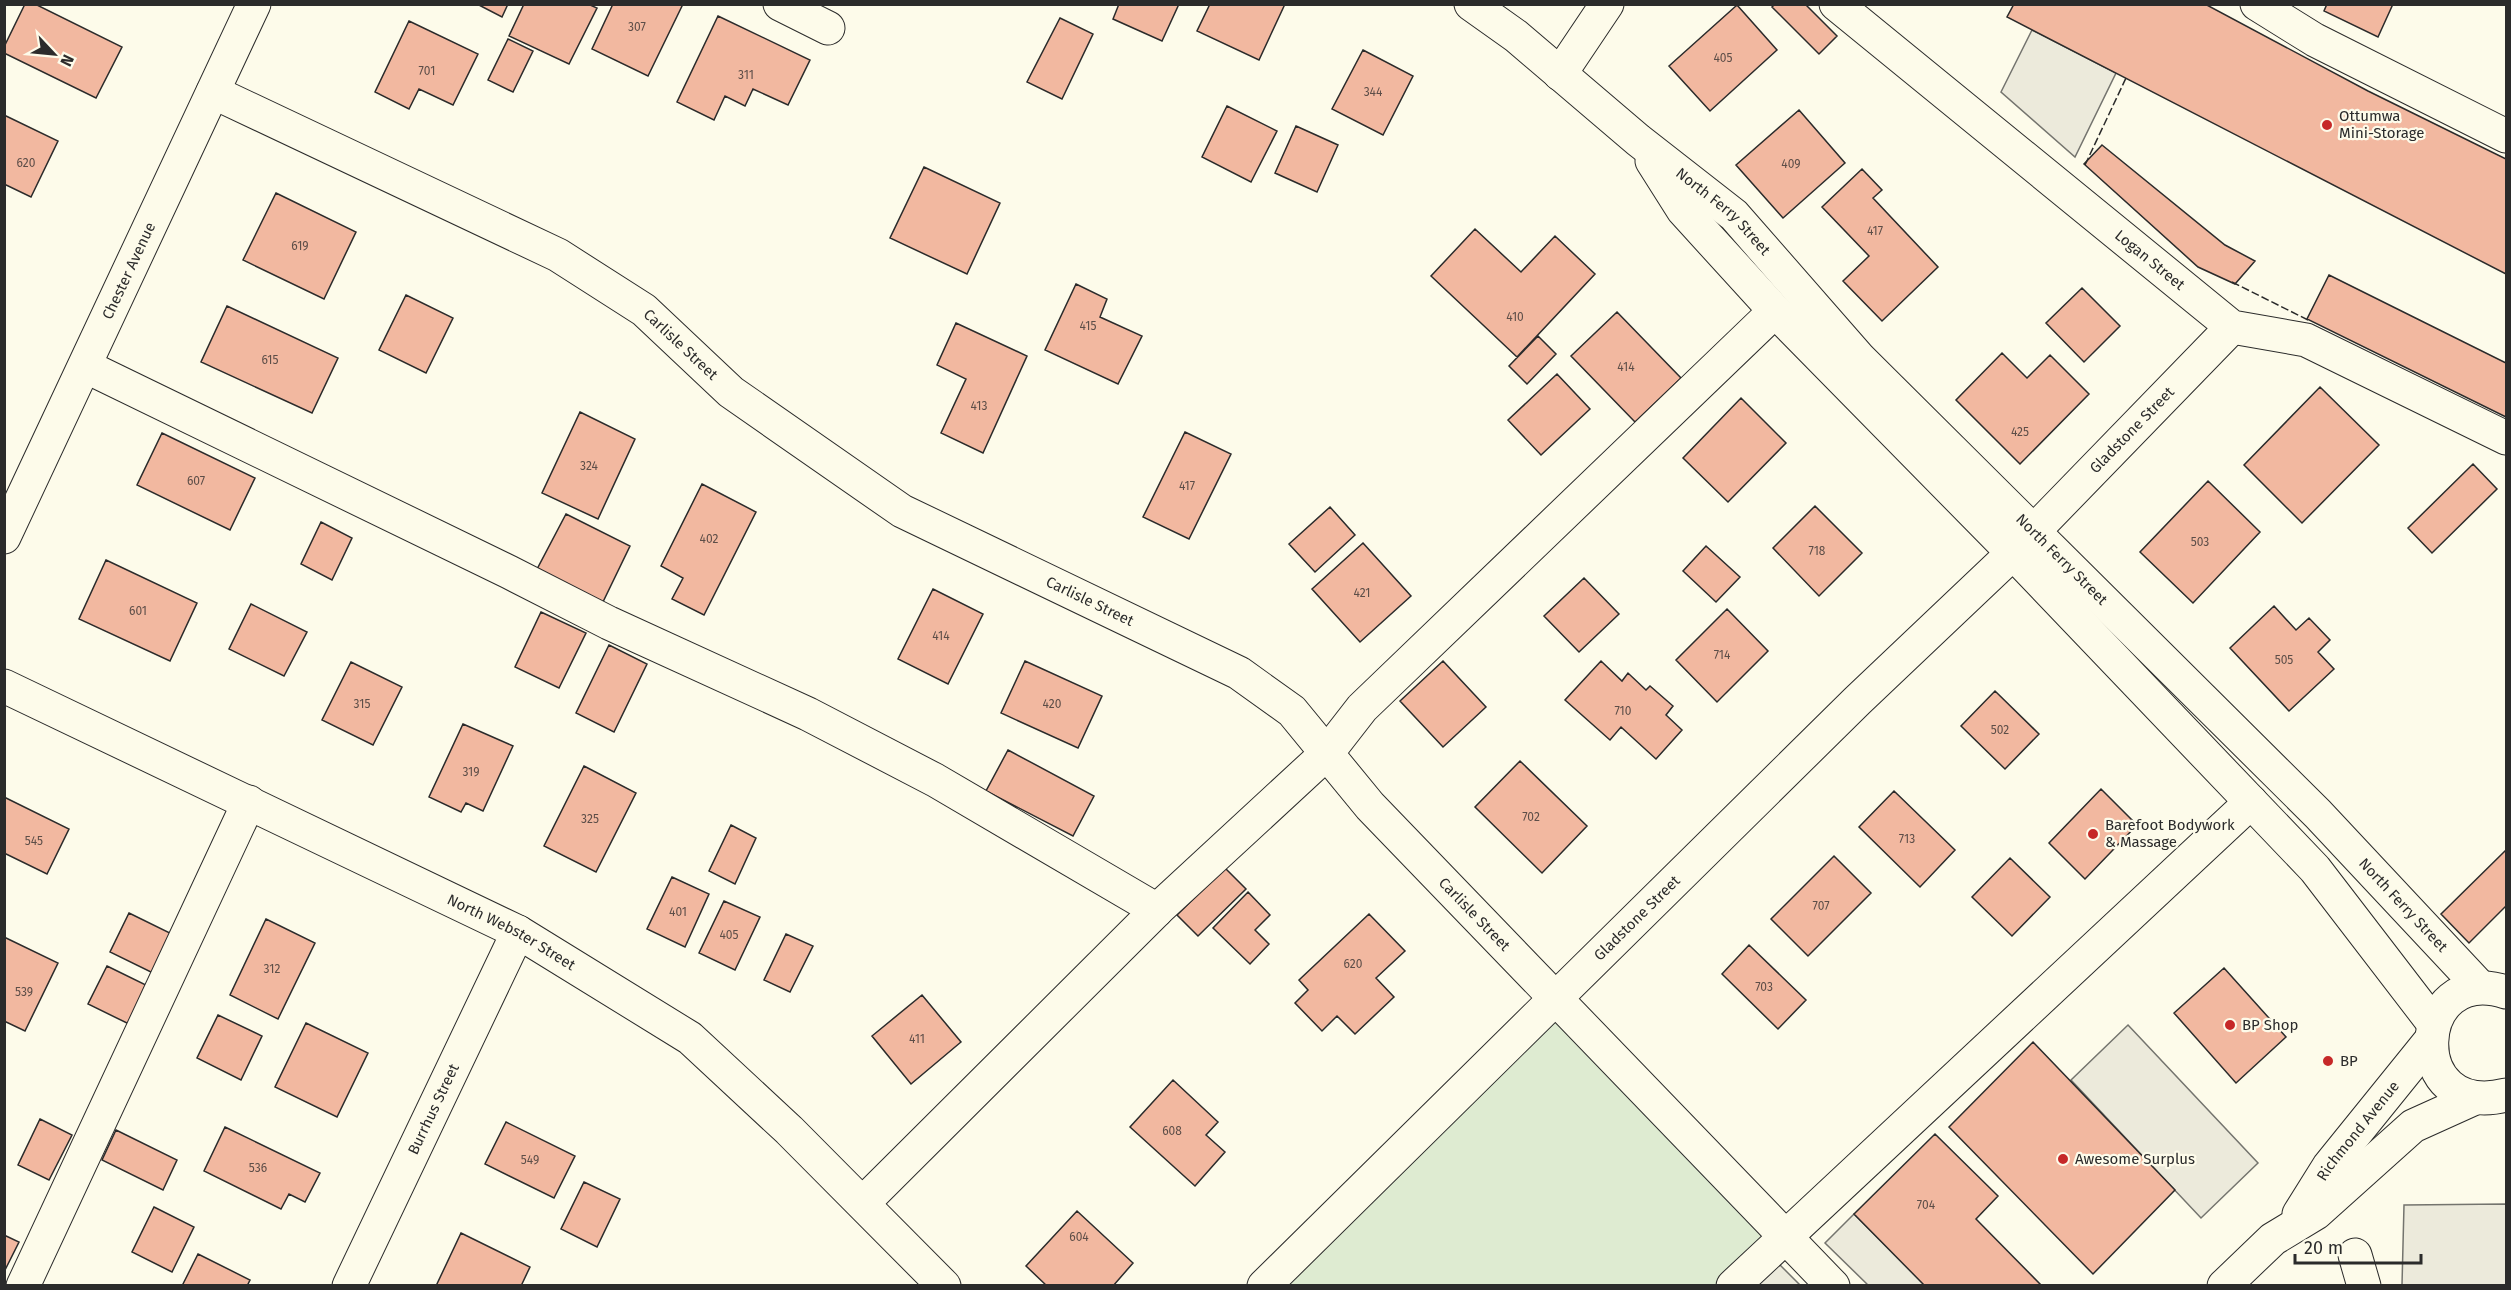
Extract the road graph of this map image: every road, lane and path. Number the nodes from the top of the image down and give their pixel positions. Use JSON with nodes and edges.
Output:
{"nodes":[{"id":1,"x":254,"y":4,"type":"edge"},
{"id":2,"x":780,"y":4,"type":"edge"},
{"id":3,"x":1471,"y":4,"type":"edge"},
{"id":4,"x":1608,"y":4,"type":"edge"},
{"id":5,"x":1836,"y":4,"type":"edge"},
{"id":6,"x":2257,"y":4,"type":"edge"},
{"id":7,"x":828,"y":28,"type":"dead end"},
{"id":8,"x":1560,"y":74,"type":"junction"},
{"id":9,"x":213,"y":92,"type":"junction"},
{"id":10,"x":2506,"y":136,"type":"edge"},
{"id":11,"x":1638,"y":140,"type":"junction"},
{"id":12,"x":1775,"y":311,"type":"junction"},
{"id":13,"x":2232,"y":327,"type":"junction"},
{"id":14,"x":85,"y":366,"type":"junction"},
{"id":15,"x":2506,"y":438,"type":"edge"},
{"id":16,"x":4,"y":537,"type":"edge"},
{"id":17,"x":2023,"y":543,"type":"junction"},
{"id":18,"x":4,"y":686,"type":"edge"},
{"id":19,"x":1327,"y":753,"type":"junction"},
{"id":20,"x":249,"y":802,"type":"junction"},
{"id":21,"x":2251,"y":802,"type":"junction"},
{"id":22,"x":1157,"y":910,"type":"junction"},
{"id":23,"x":518,"y":932,"type":"junction"},
{"id":24,"x":2496,"y":986,"type":"edge"},
{"id":25,"x":1555,"y":998,"type":"junction"},
{"id":26,"x":2432,"y":1032,"type":"junction"},
{"id":27,"x":2495,"y":1099,"type":"edge"},
{"id":28,"x":864,"y":1203,"type":"junction"},
{"id":29,"x":2292,"y":1226,"type":"junction"},
{"id":30,"x":1785,"y":1235,"type":"junction"},
{"id":31,"x":23,"y":1286,"type":"edge"},
{"id":32,"x":349,"y":1286,"type":"edge"},
{"id":33,"x":944,"y":1286,"type":"edge"},
{"id":34,"x":1264,"y":1286,"type":"edge"},
{"id":35,"x":1733,"y":1286,"type":"edge"},
{"id":36,"x":1833,"y":1286,"type":"edge"},
{"id":37,"x":2224,"y":1286,"type":"edge"}],
"edges":[{"from":1,"to":9,"type":"street","name":"Chester Avenue"},
{"from":2,"to":7,"type":"street"},
{"from":3,"to":8,"type":"street","name":"North Ferry Street"},
{"from":4,"to":8,"type":"street"},
{"from":5,"to":13,"type":"street","name":"Logan Street"},
{"from":6,"to":10,"type":"street"},
{"from":8,"to":11,"type":"street","name":"North Ferry Street"},
{"from":9,"to":14,"type":"street","name":"Chester Avenue"},
{"from":9,"to":19,"type":"street","name":"Carlisle Street"},
{"from":11,"to":12,"type":"street","name":"North Ferry Street"},
{"from":11,"to":17,"type":"street","name":"North Ferry Street"},
{"from":12,"to":17,"type":"street","name":"North Ferry Street"},
{"from":12,"to":19,"type":"street"},
{"from":13,"to":15,"type":"street","name":"Logan Street"},
{"from":13,"to":17,"type":"street","name":"Gladstone Street"},
{"from":14,"to":16,"type":"street","name":"Chester Avenue"},
{"from":14,"to":22,"type":"street"},
{"from":17,"to":21,"type":"street","name":"North Ferry Street"},
{"from":17,"to":24,"type":"street","name":"North Ferry Street"},
{"from":17,"to":25,"type":"street","name":"Gladstone Street"},
{"from":18,"to":20,"type":"street","name":"North Webster Street"},
{"from":19,"to":22,"type":"street"},
{"from":19,"to":25,"type":"street","name":"Carlisle Street"},
{"from":20,"to":23,"type":"street","name":"North Webster Street"},
{"from":20,"to":31,"type":"street"},
{"from":21,"to":26,"type":"street","name":"North Ferry Street"},
{"from":21,"to":30,"type":"street"},
{"from":22,"to":28,"type":"street"},
{"from":23,"to":28,"type":"street","name":"North Webster Street"},
{"from":23,"to":32,"type":"street","name":"Burrhus Street"},
{"from":24,"to":26,"type":"street","name":"Richmond Avenue"},
{"from":25,"to":30,"type":"street","name":"Carlisle Street"},
{"from":25,"to":34,"type":"street","name":"Gladstone Street"},
{"from":26,"to":27,"type":"street"},
{"from":26,"to":29,"type":"street","name":"Richmond Avenue"},
{"from":27,"to":29,"type":"street","name":"Richmond Avenue"},
{"from":28,"to":33,"type":"street","name":"North Webster Street"},
{"from":29,"to":37,"type":"street","name":"Richmond Avenue"},
{"from":30,"to":35,"type":"street"},
{"from":30,"to":36,"type":"street","name":"Carlisle Street"}]}
